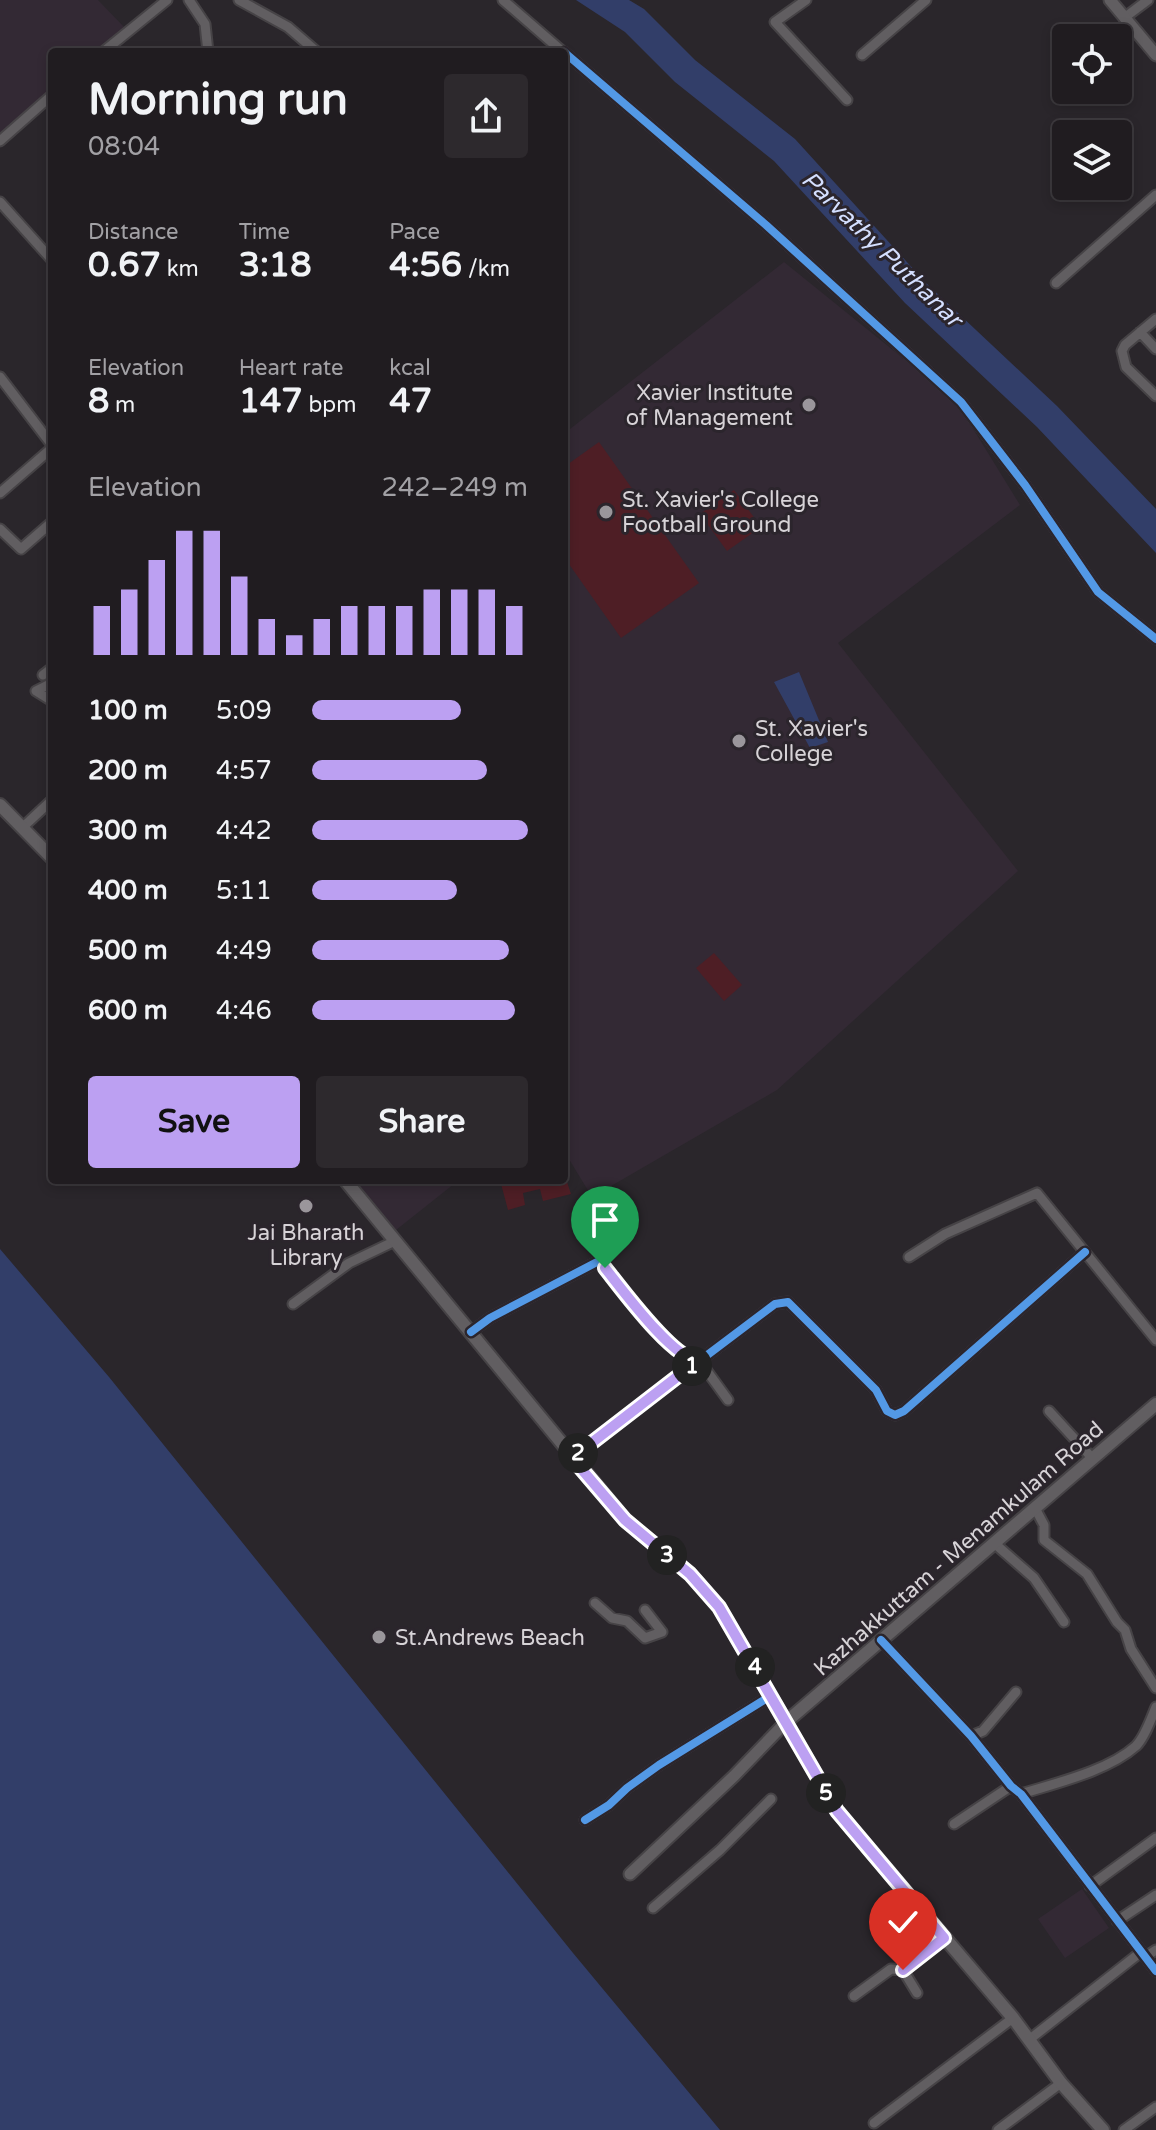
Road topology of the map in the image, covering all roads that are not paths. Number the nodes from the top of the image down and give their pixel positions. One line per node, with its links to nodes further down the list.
1 (167, 0): 10 (street)
2 (189, 0): 11 (street)
3 (239, 0): 12 (street)
4 (503, 0): 13 (street)
5 (806, 0): 18 (street)
6 (926, 0): 15 (street)
7 (1110, 0): 9 (street)
8 (1148, 0): 9 (street)
9 (1124, 18): 16 (street)
10 (108, 48)
11 (208, 48)
12 (312, 48)
13 (559, 48)
14 (568, 55): 34 (street)
15 (862, 55)
16 (1156, 55)
17 (48, 99): 19 (street)
18 (847, 100)
19 (0, 141)
20 (1156, 195): 23 (street)
21 (0, 202): 22 (street)
22 (48, 256)
23 (1056, 283)
24 (1156, 319): 25 (street)
25 (1140, 332): 26 (street); 28 (street)
26 (1156, 349)
27 (0, 377): 29 (street)
28 (1156, 396)
29 (48, 441)
30 (48, 450): 31 (street)
31 (0, 493)
32 (48, 525): 33 (street)
33 (0, 529)
34 (1156, 639)
35 (48, 671): 36 (street)
36 (43, 675)
37 (48, 685): 38 (street)
38 (48, 698)
39 (48, 804): 41 (street)
40 (0, 805): 41 (main road)
41 (23, 827): 42 (main road)
42 (48, 854)
43 (348, 1184): 44 (main road)
44 (395, 1241): 47 (street); 48 (main road)
45 (1085, 1252): 46 (street); 49 (street); 50 (street)
46 (909, 1257)
47 (293, 1304)
48 (471, 1332): 50 (street); 54 (main road)
49 (1156, 1340)
50 (699, 1360): 51 (street); 54 (street)
51 (728, 1400)
52 (1156, 1404): 55 (main road, Kazhakkuttam - Menamkulam Road)
53 (1049, 1411): 55 (street)
54 (572, 1458): 64 (main road)
55 (1093, 1459): 56 (main road, Kazhakkuttam - Menamkulam Road)
56 (1035, 1508): 57 (main road, Kazhakkuttam - Menamkulam Road); 62 (street)
57 (994, 1543): 60 (street); 61 (main road, Kazhakkuttam - Menamkulam Road)
58 (595, 1603): 59 (street)
59 (645, 1610)
60 (1064, 1622)
61 (881, 1640): 66 (main road, Kazhakkuttam - Menamkulam Road); 67 (street)
62 (1156, 1688)
63 (1016, 1692): 67 (street)
64 (772, 1695): 66 (main road); 71 (street)
65 (1156, 1707): 69 (street)
66 (786, 1722): 74 (street); 79 (main road)
67 (971, 1736): 68 (street)
68 (1011, 1786): 69 (street); 72 (street)
69 (1021, 1794): 75 (street)
70 (771, 1799): 77 (street)
71 (585, 1820)
72 (954, 1824)
73 (1156, 1838): 75 (street)
74 (630, 1874)
75 (1090, 1886): 78 (street)
76 (1156, 1895): 78 (street)
77 (653, 1908)
78 (1117, 1921): 81 (street)
79 (944, 1938): 82 (street); 86 (main road)
80 (1156, 1950): 81 (street)
81 (1143, 1954): 83 (street); 87 (street)
82 (903, 1970): 84 (street); 85 (street)
83 (1156, 1971)
84 (917, 1993)
85 (854, 1996)
86 (1013, 2018): 87 (main road); 90 (street)
87 (1030, 2039): 88 (main road)
88 (1061, 2083): 91 (street); 92 (main road)
89 (1156, 2107): 93 (street)
90 (874, 2123)
91 (998, 2130)
92 (1103, 2130)
93 (1124, 2130)

